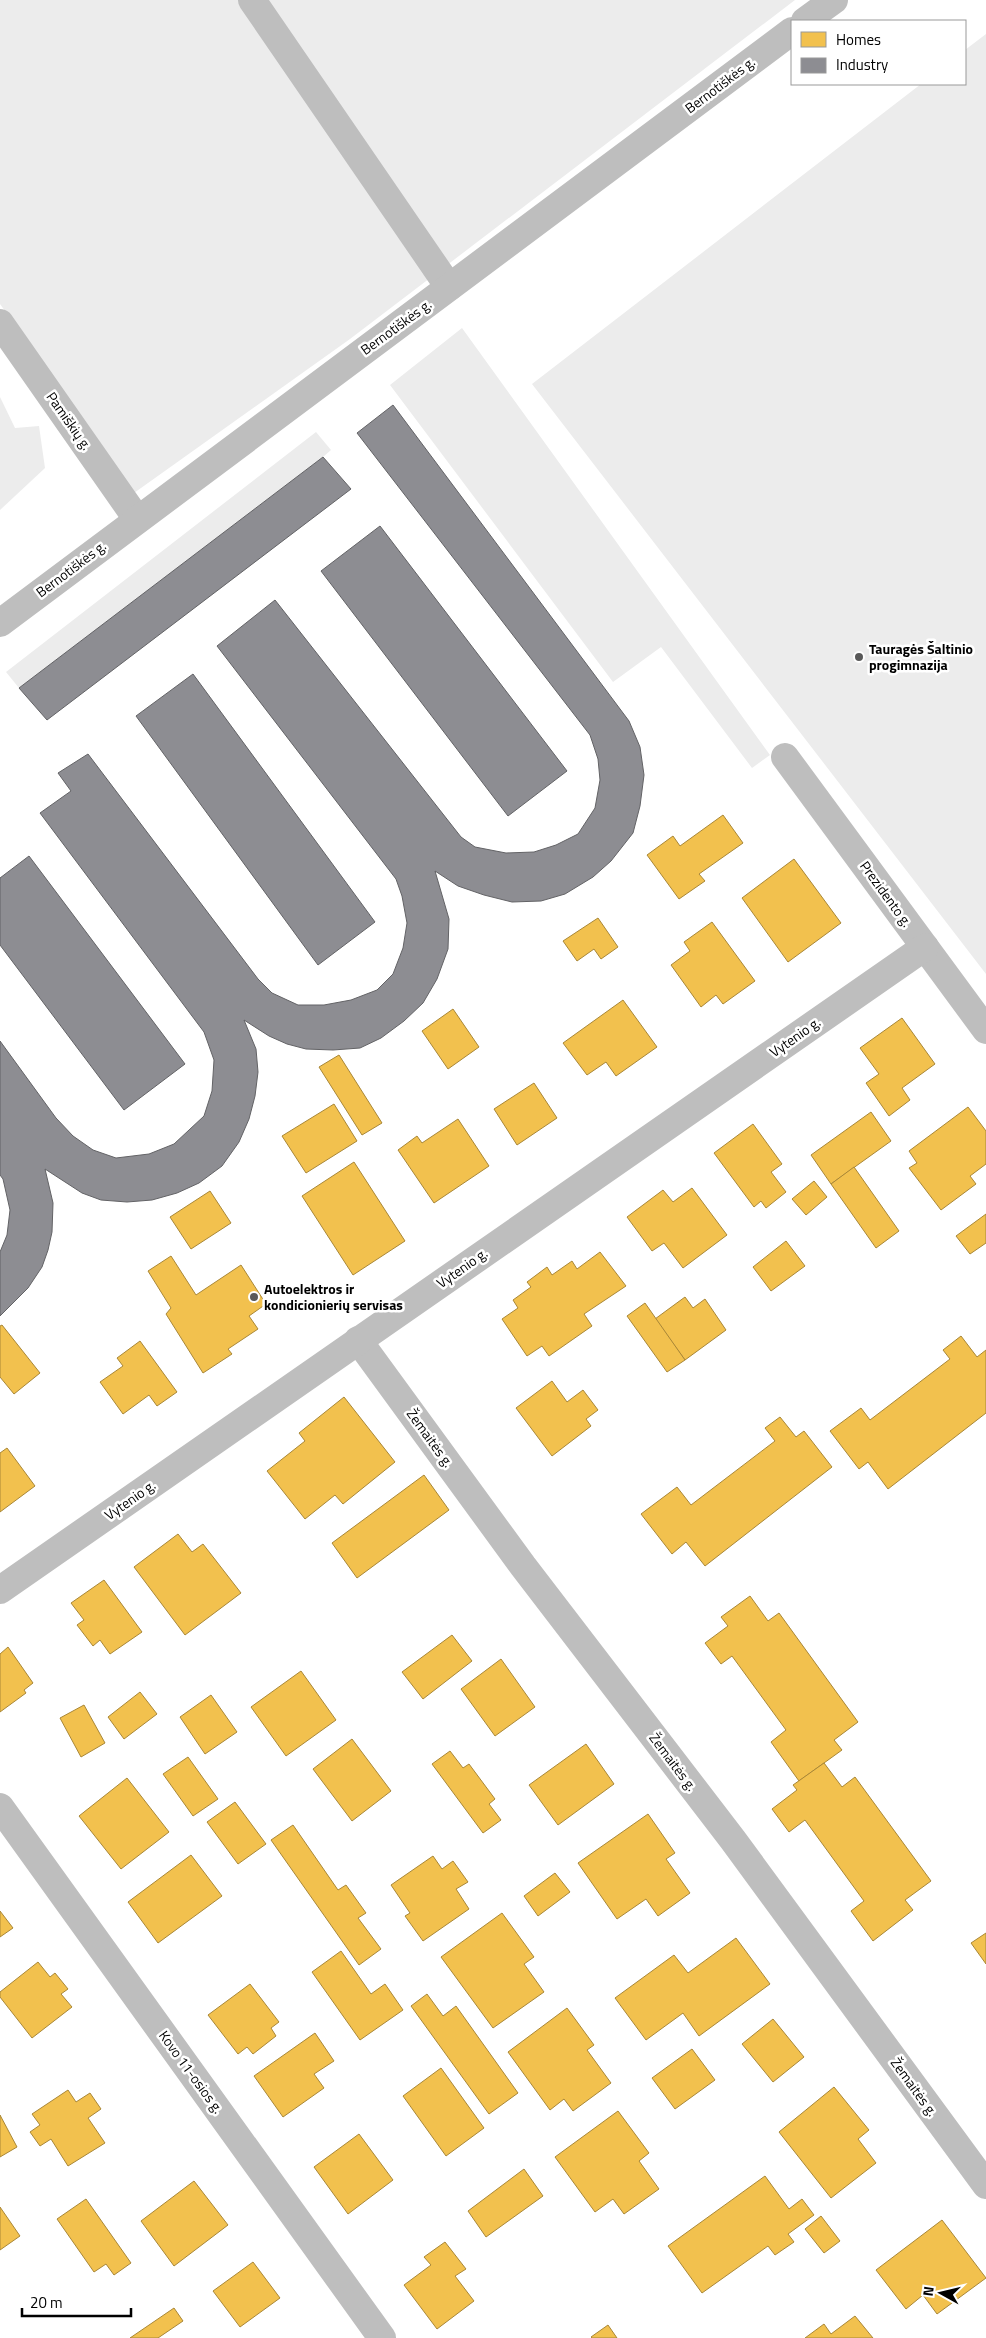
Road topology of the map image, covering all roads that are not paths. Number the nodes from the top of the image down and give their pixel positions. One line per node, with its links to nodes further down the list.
1 (252, 0): 5 (street)
2 (834, 0): 3 (street)
3 (806, 20)
4 (791, 32): 5 (street, Bernotiškės g.)
5 (449, 287): 7 (street, Bernotiškės g.)
6 (0, 323): 7 (street, Pamiškių g.)
7 (137, 519): 8 (street, Bernotiškės g.)
8 (0, 623)
9 (785, 757): 10 (street, Prezidento g.)
10 (925, 947): 11 (street, Prezidento g.); 12 (street, Vytenio g.)
11 (986, 1030)
12 (358, 1340): 13 (street, Vytenio g.); 15 (street, Žemaitės g.)
13 (0, 1590)
14 (0, 1806): 16 (street, Kovo 11-osios g.)
15 (986, 2185)
16 (382, 2338)

